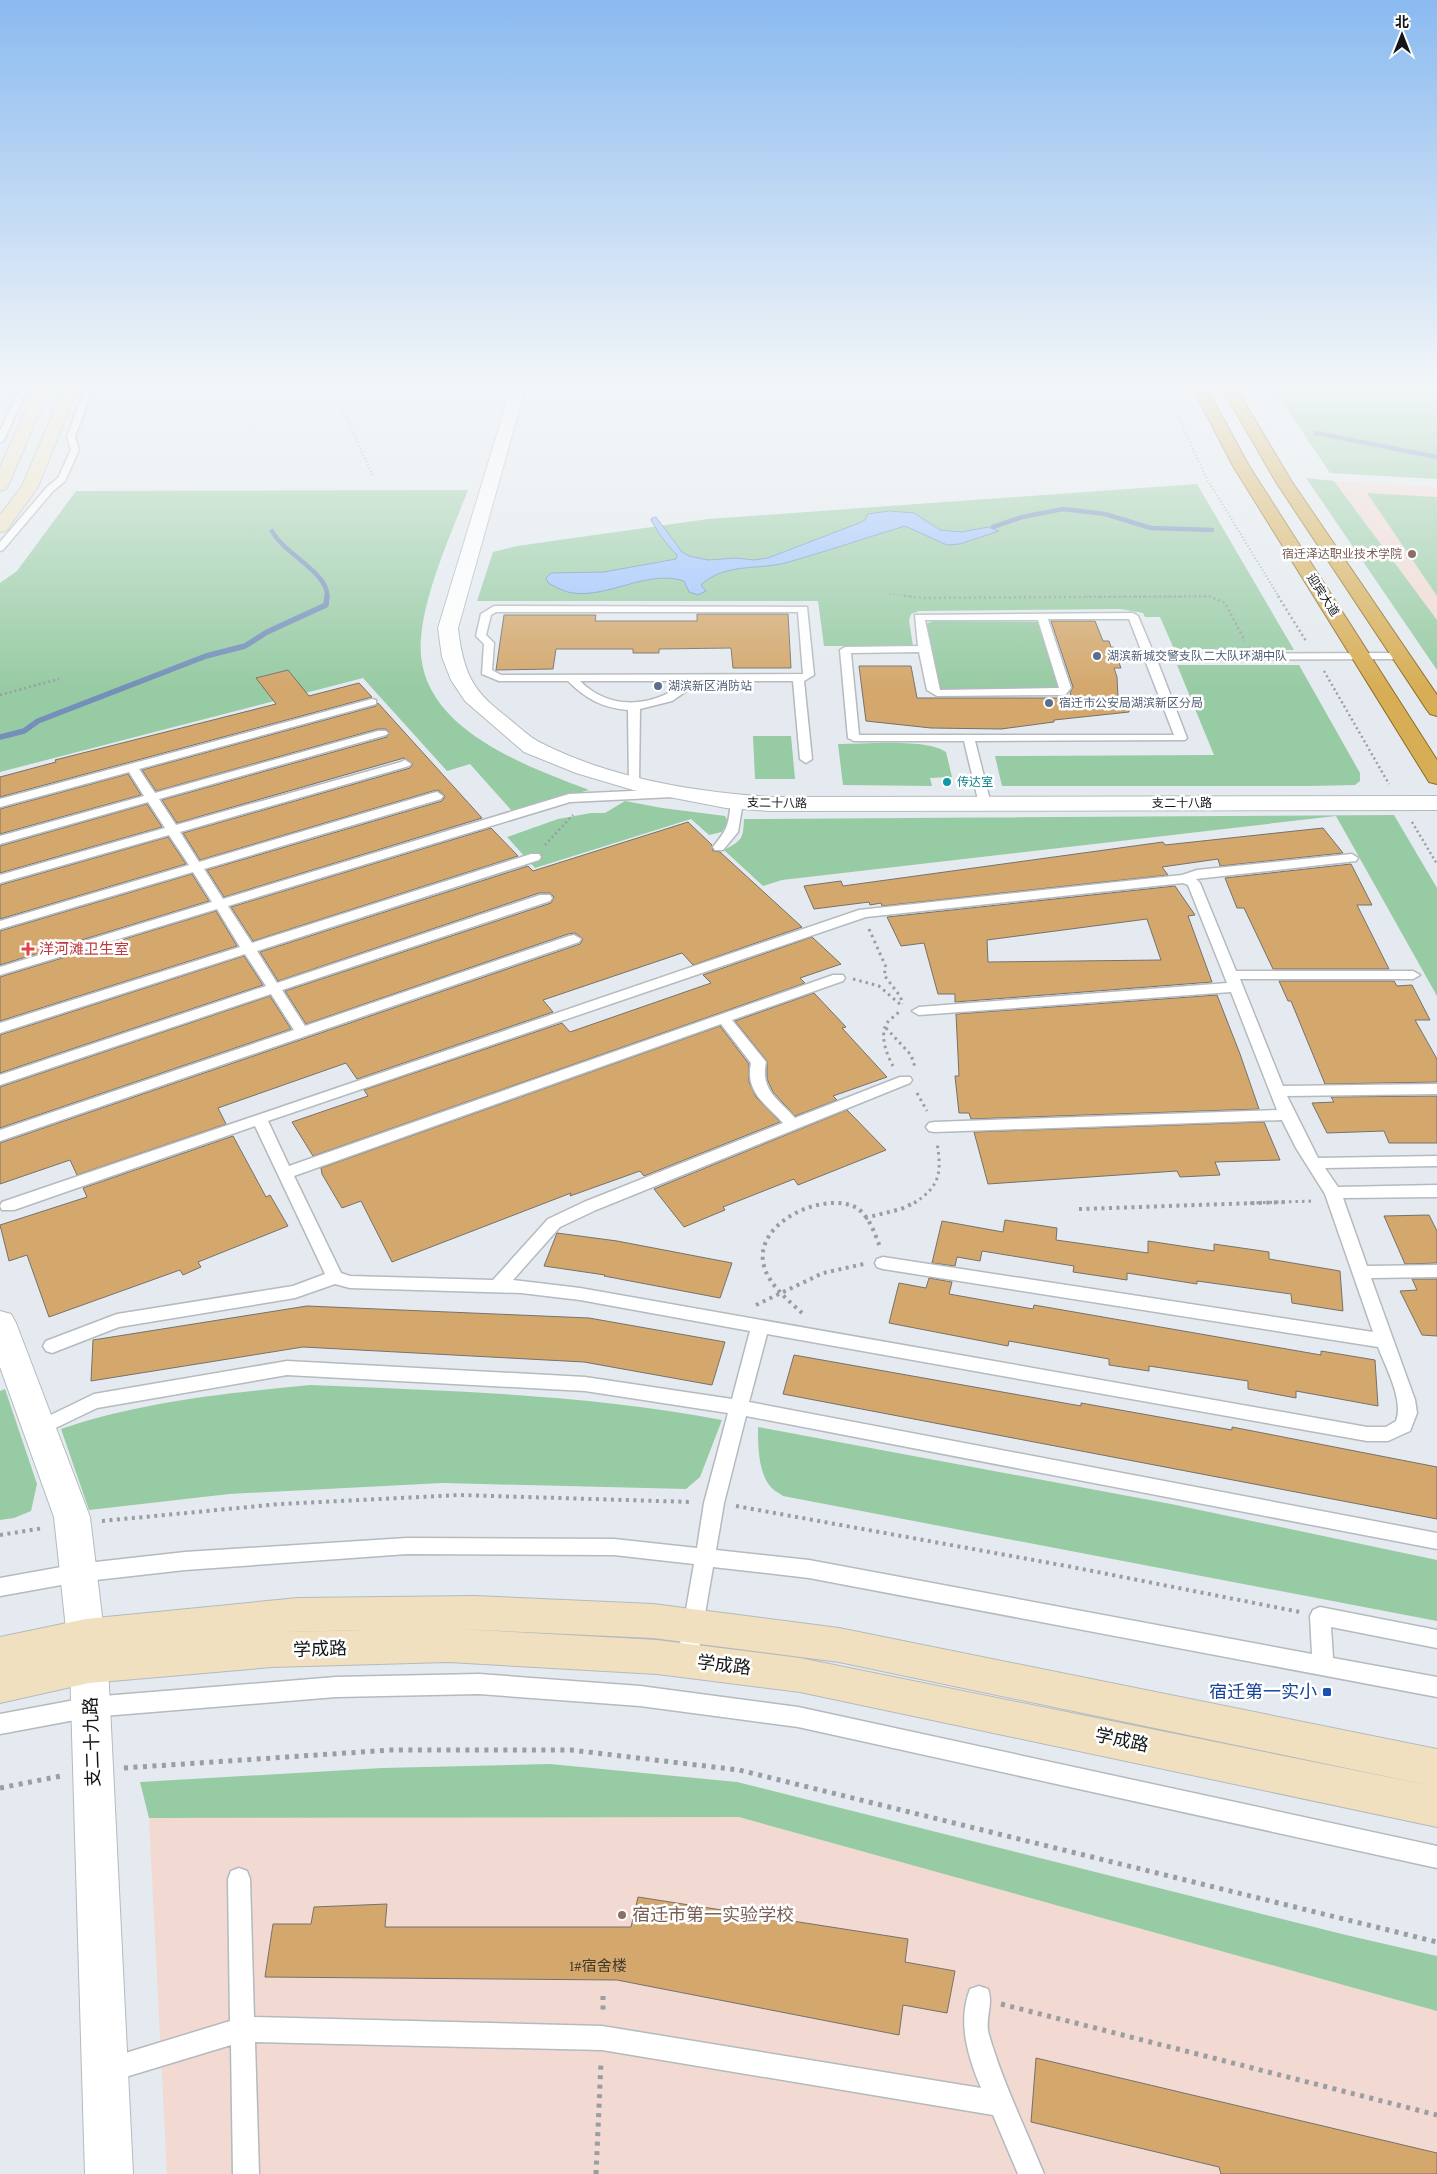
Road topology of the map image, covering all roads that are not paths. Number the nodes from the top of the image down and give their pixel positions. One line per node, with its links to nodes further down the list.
1 (30, 486): 6 (main road)
2 (53, 486): 7 (lane)
3 (489, 486): 25 (street, 支二十八路)
4 (1254, 486): 10 (highway, 迎宾大道)
5 (1287, 486): 11 (highway)
6 (0, 527)
7 (0, 548)
8 (1042, 617): 9 (lane); 9 (lane); 12 (lane)
9 (924, 649): 20 (lane)
10 (1363, 656): 11 (lane); 12 (lane); 24 (highway, 迎宾大道)
11 (1402, 656): 18 (highway)
12 (1150, 657): 20 (lane)
13 (571, 678): 14 (lane); 15 (lane); 17 (lane)
14 (698, 678): 15 (lane); 17 (lane)
15 (798, 678): 21 (lane)
16 (372, 702): 23 (lane)
17 (634, 708): 25 (lane)
18 (1437, 710)
19 (382, 734): 28 (lane)
20 (969, 739): 32 (lane)
21 (806, 759)
22 (404, 764): 33 (lane)
23 (132, 767): 28 (lane); 30 (lane)
24 (1437, 777)
25 (633, 783): 26 (street, 支二十八路)
26 (678, 793): 29 (street, 支二十八路); 42 (lane)
27 (437, 796): 38 (lane)
28 (151, 798): 33 (lane); 34 (lane)
29 (737, 802): 32 (street, 支二十八路); 35 (lane)
30 (0, 803)
31 (1437, 803): 32 (street, 支二十八路)
32 (985, 804)
33 (172, 830): 38 (lane); 39 (lane)
34 (0, 840)
35 (719, 847)
36 (534, 857): 45 (lane)
37 (1352, 858): 40 (lane)
38 (196, 867): 42 (lane); 43 (lane)
39 (0, 879)
40 (1184, 879): 49 (lane); 60 (lane)
41 (545, 898): 50 (lane)
42 (219, 904): 45 (lane); 46 (lane)
43 (0, 925)
44 (574, 939): 54 (lane)
45 (248, 949): 50 (lane); 53 (lane)
46 (0, 971)
47 (1413, 975): 49 (lane)
48 (838, 978): 52 (lane)
49 (1233, 981): 51 (lane); 58 (lane)
50 (274, 989): 54 (lane); 56 (lane)
51 (919, 1011)
52 (723, 1018): 61 (lane); 66 (lane)
53 (0, 1028)
54 (302, 1032): 63 (lane)
55 (909, 1078): 61 (lane)
56 (0, 1080)
57 (1437, 1089): 58 (lane)
58 (1277, 1091): 59 (lane)
59 (1287, 1115): 62 (lane); 65 (lane)
60 (259, 1119): 66 (lane); 69 (lane)
61 (793, 1125): 74 (lane)
62 (934, 1127)
63 (0, 1136)
64 (1437, 1161): 65 (lane)
65 (1314, 1163): 68 (lane)
66 (285, 1173): 73 (lane)
67 (1437, 1191): 68 (lane)
68 (1335, 1196): 72 (lane)
69 (8, 1206)
70 (883, 1262): 77 (lane)
71 (1437, 1271): 72 (lane)
72 (1361, 1272): 77 (lane)
73 (335, 1277): 74 (lane); 78 (lane)
74 (498, 1286): 76 (lane)
75 (0, 1323): 80 (street, 支二十九路)
76 (760, 1326): 77 (lane); 79 (lane)
77 (1385, 1341)
78 (52, 1346)
79 (739, 1407): 80 (lane); 81 (lane); 82 (lane)
80 (39, 1430): 83 (street, 支二十九路)
81 (1437, 1540)
82 (705, 1556): 83 (lane); 86 (lane); 89 (lane)
83 (78, 1573): 84 (lane); 87 (street, 支二十九路)
84 (0, 1587)
85 (1437, 1639): 89 (lane)
86 (690, 1644): 87 (main road, 学成路); 94 (main road, 学成路); 95 (main road, 学成路)
87 (88, 1651): 88 (main road, 学成路); 90 (main road, 学成路); 92 (street, 支二十九路)
88 (0, 1654)
89 (1323, 1666): 91 (lane)
90 (0, 1685)
91 (1437, 1687)
92 (91, 1708): 93 (lane); 96 (lane); 100 (street, 支二十九路)
93 (0, 1724)
94 (1437, 1768)
95 (1437, 1807)
96 (1437, 1857)
97 (239, 1879): 99 (lane)
98 (979, 1998): 101 (lane)
99 (243, 2029): 100 (lane); 101 (lane); 103 (lane)
100 (105, 2071): 102 (street, 支二十九路)
101 (1001, 2104): 104 (lane)
102 (109, 2174)
103 (246, 2174)
104 (1031, 2174)

